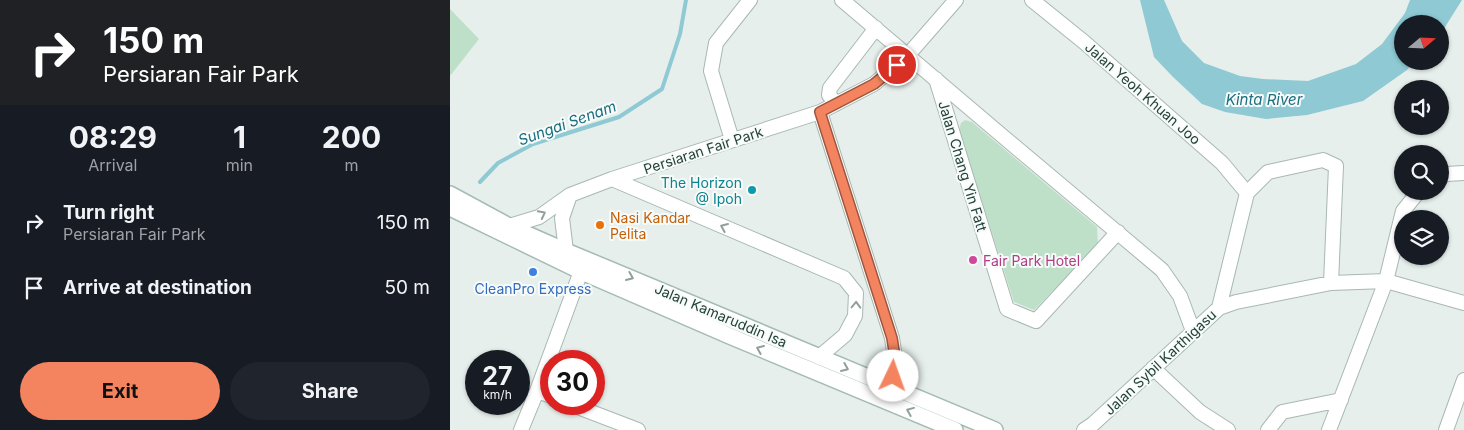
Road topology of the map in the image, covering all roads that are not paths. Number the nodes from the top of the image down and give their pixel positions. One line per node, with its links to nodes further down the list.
1 (750, 0): 10 (street)
2 (842, 0): 5 (street, Jalan Chang Yin Fatt)
3 (956, 0): 6 (street, Persiaran Fair Park)
4 (1032, 0): 14 (street, Jalan Yeoh Khuan Joo)
5 (876, 28): 6 (street, Jalan Chang Yin Fatt); 8 (street)
6 (908, 55): 7 (street, Jalan Chang Yin Fatt); 8 (street, Persiaran Fair Park)
7 (936, 79): 19 (street, Jalan Chang Yin Fatt); 19 (street, Jalan Chang Yin Fatt)
8 (836, 104): 9 (street, Persiaran Fair Park)
9 (820, 112): 10 (street, Persiaran Fair Park); 30 (street)
10 (732, 140): 13 (street, Persiaran Fair Park)
11 (1464, 173): 12 (street)
12 (1449, 174)
13 (612, 179): 15 (street, Persiaran Fair Park); 27 (street, one-way to 13)
14 (1247, 193): 23 (street); 25 (street)
15 (570, 195): 18 (street, Persiaran Fair Park, one-way to 15); 20 (street)
16 (451, 198): 18 (main road, Jalan Kamaruddin Isa); 21 (main road, Jalan Kamaruddin Isa)
17 (1412, 200): 22 (street)
18 (509, 226): 20 (main road, Jalan Kamaruddin Isa)
19 (1118, 232): 26 (street, Jalan Chang Yin Fatt)
20 (566, 251): 21 (main road, Jalan Kamaruddin Isa)
21 (584, 265): 27 (main road, Jalan Kamaruddin Isa, one-way to 27); 31 (street); 39 (main road, Jalan Kamaruddin Isa, one-way to 21)
22 (1386, 281): 23 (street, Jalan Sybil Karthigasu); 24 (street, Jalan Sybil Karthigasu); 33 (street)
23 (1331, 283): 25 (street, Jalan Sybil Karthigasu)
24 (1464, 303)
25 (1219, 308): 26 (street, Jalan Sybil Karthigasu)
26 (1193, 331): 28 (street, Jalan Sybil Karthigasu)
27 (819, 357): 30 (main road, Jalan Kamaruddin Isa, one-way to 30)
28 (1153, 368): 36 (street, Jalan Sybil Karthigasu); 40 (street)
29 (1464, 380): 43 (street)
30 (890, 387): 35 (main road, Jalan Kamaruddin Isa)
31 (537, 391): 32 (street); 37 (street)
32 (540, 392)
33 (1340, 400): 41 (street); 42 (street)
34 (599, 415): 38 (street)
35 (988, 428)
36 (1089, 428)
37 (521, 430)
38 (638, 430)
39 (955, 430)
40 (1228, 430)
41 (1268, 430)
42 (1329, 430)
43 (1446, 430)

